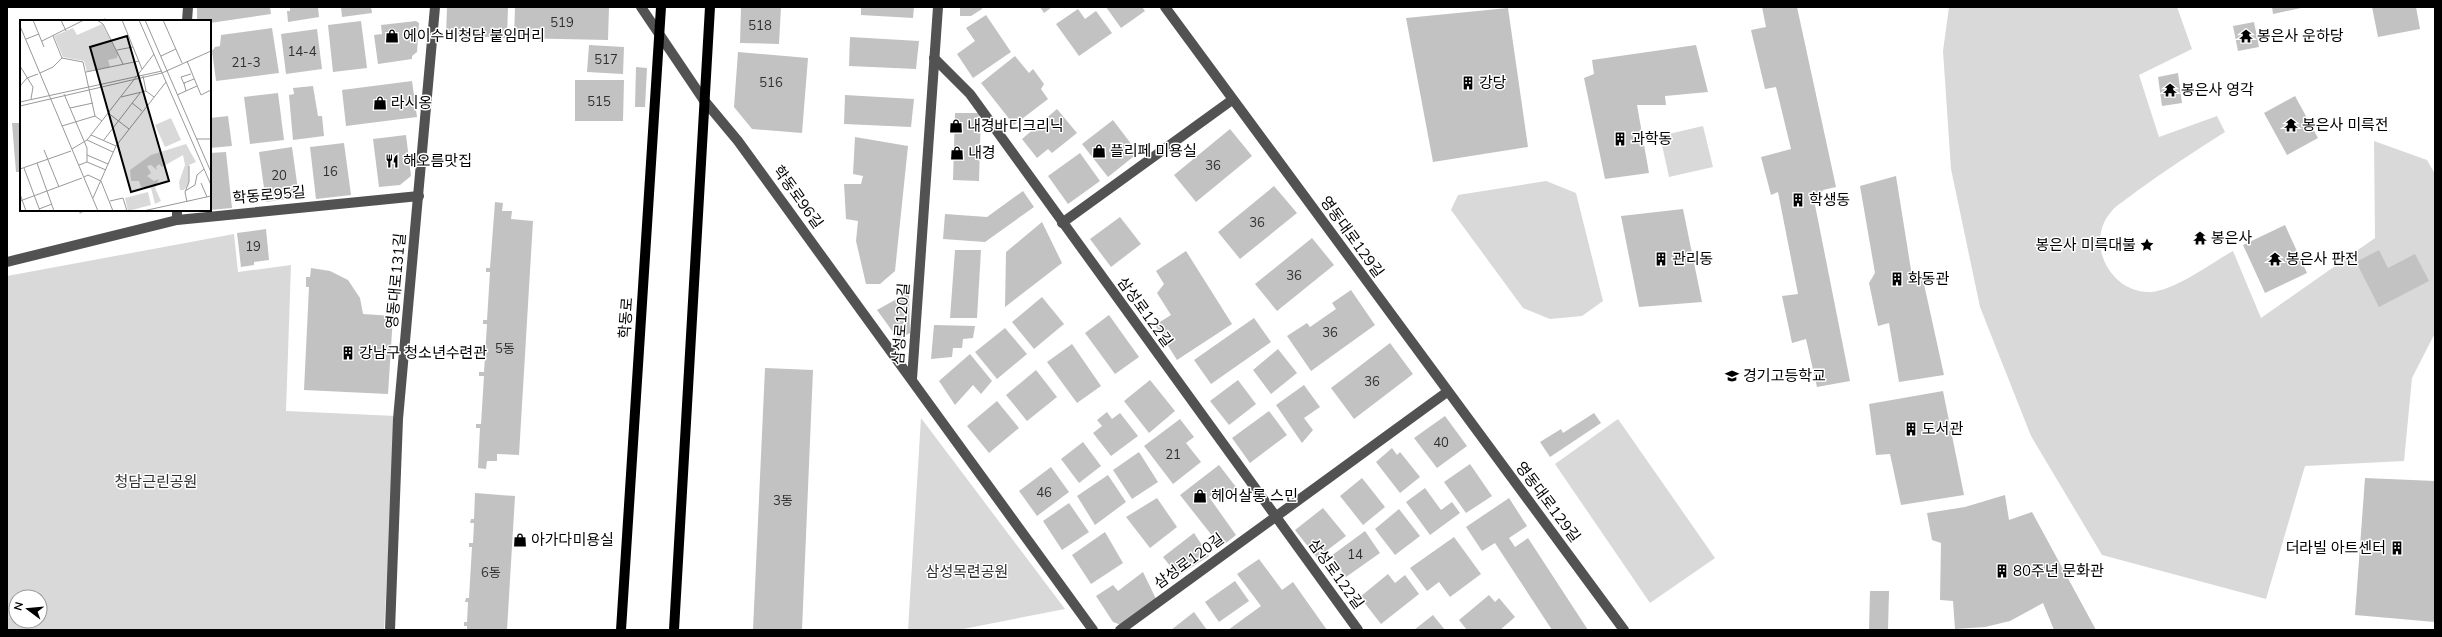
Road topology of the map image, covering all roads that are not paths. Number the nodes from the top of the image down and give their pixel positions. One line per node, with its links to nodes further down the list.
1 (188, 7): 8 (street)
2 (435, 7): 13 (street, 영동대로131길)
3 (641, 7): 9 (street, 학동로96길)
4 (661, 7): 9 (main road, 학동로)
5 (710, 7): 11 (main road)
6 (938, 7): 10 (street)
7 (1165, 7): 12 (street, 영동대로129길)
8 (187, 20)
9 (659, 33): 11 (street, 학동로96길); 21 (main road, 학동로)
10 (934, 58): 15 (street, 삼성로122길); 17 (street, 삼성로120길)
11 (703, 99): 17 (street, 학동로96길); 22 (main road)
12 (1232, 100): 15 (street); 18 (street, 영동대로129길)
13 (419, 196): 14 (street, 학동로95길); 20 (street, 영동대로131길)
14 (177, 215): 16 (street, 학동로95길)
15 (1062, 223): 19 (street, 삼성로122길)
16 (7, 262)
17 (912, 379): 23 (street, 삼성로120길)
18 (1447, 392): 19 (street); 26 (street, 영동대로129길)
19 (1276, 516): 24 (street, 삼성로120길); 25 (street, 삼성로122길)
20 (390, 630)
21 (621, 630)
22 (674, 630)
23 (1093, 630)
24 (1120, 630)
25 (1358, 630)
26 (1624, 630)

